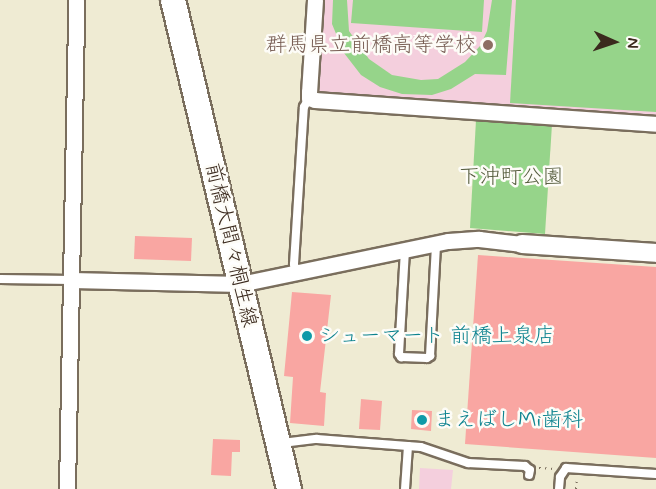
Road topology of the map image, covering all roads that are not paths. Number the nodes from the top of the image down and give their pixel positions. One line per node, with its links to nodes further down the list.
1 (76, 0): 12 (street)
2 (173, 0): 13 (main road, 前橋大間々桐生線)
3 (315, 0): 4 (street)
4 (309, 98): 5 (street); 10 (lane)
5 (656, 124)
6 (436, 244): 7 (street); 8 (street); 8 (lane)
7 (522, 244): 9 (street)
8 (405, 250): 10 (street)
9 (656, 253)
10 (296, 273): 13 (street)
11 (0, 279): 12 (lane)
12 (72, 280): 13 (street); 18 (street)
13 (240, 284): 14 (main road, 前橋大間々桐生線)
14 (277, 444): 15 (lane); 19 (main road, 前橋大間々桐生線)
15 (408, 446): 16 (lane); 20 (lane)
16 (529, 471)
17 (656, 474): 21 (lane)
18 (67, 489)
19 (289, 489)
20 (405, 489)
21 (559, 489)

